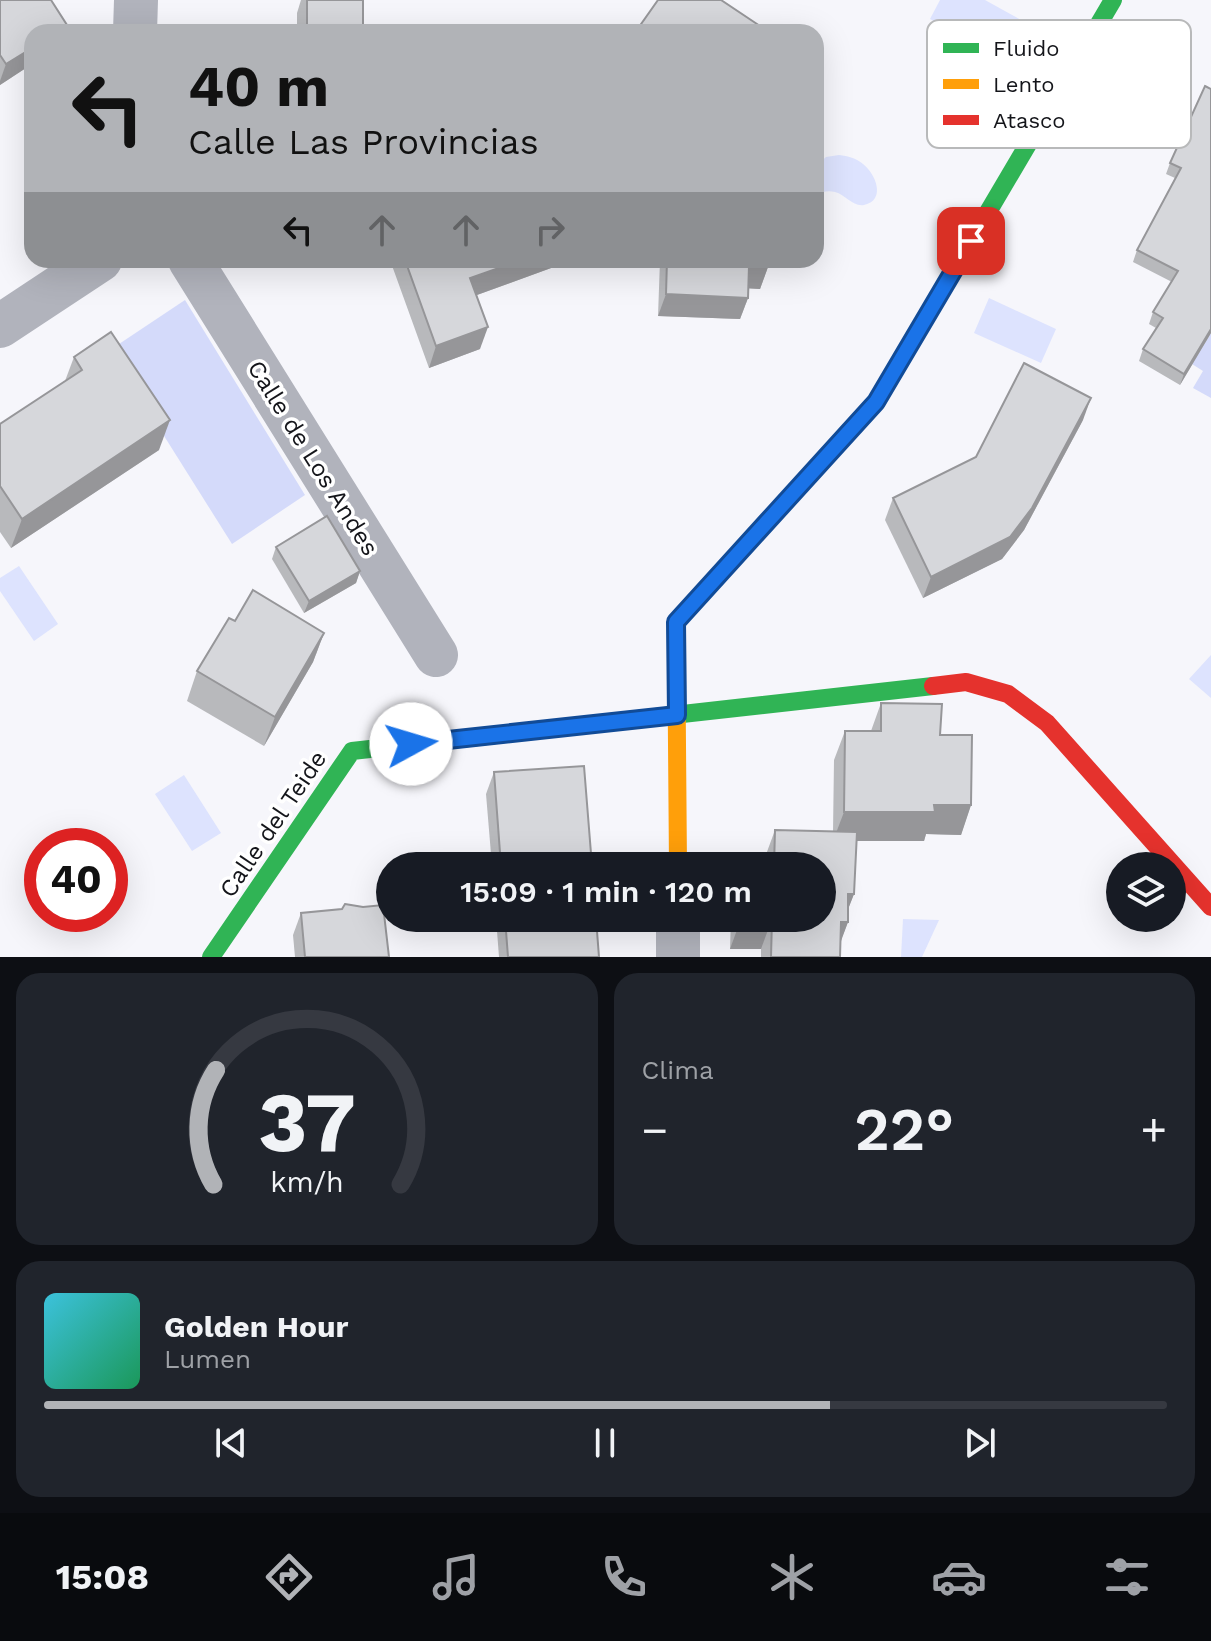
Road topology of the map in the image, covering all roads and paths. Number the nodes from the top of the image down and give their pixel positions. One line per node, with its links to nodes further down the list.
1 (136, 0): 4 (street)
2 (1113, 0): 3 (street)
3 (1101, 20)
4 (135, 24)
5 (1026, 148): 10 (street)
6 (88, 268): 8 (street)
7 (195, 268): 9 (street, Calle de Los Andes)
8 (0, 326)
9 (436, 655)
10 (677, 715): 11 (street); 12 (street, Calle del Teide); 14 (street, Calle del Teide)
11 (678, 852)
12 (1211, 907)
13 (678, 932): 15 (street)
14 (211, 957)
15 (678, 957)

